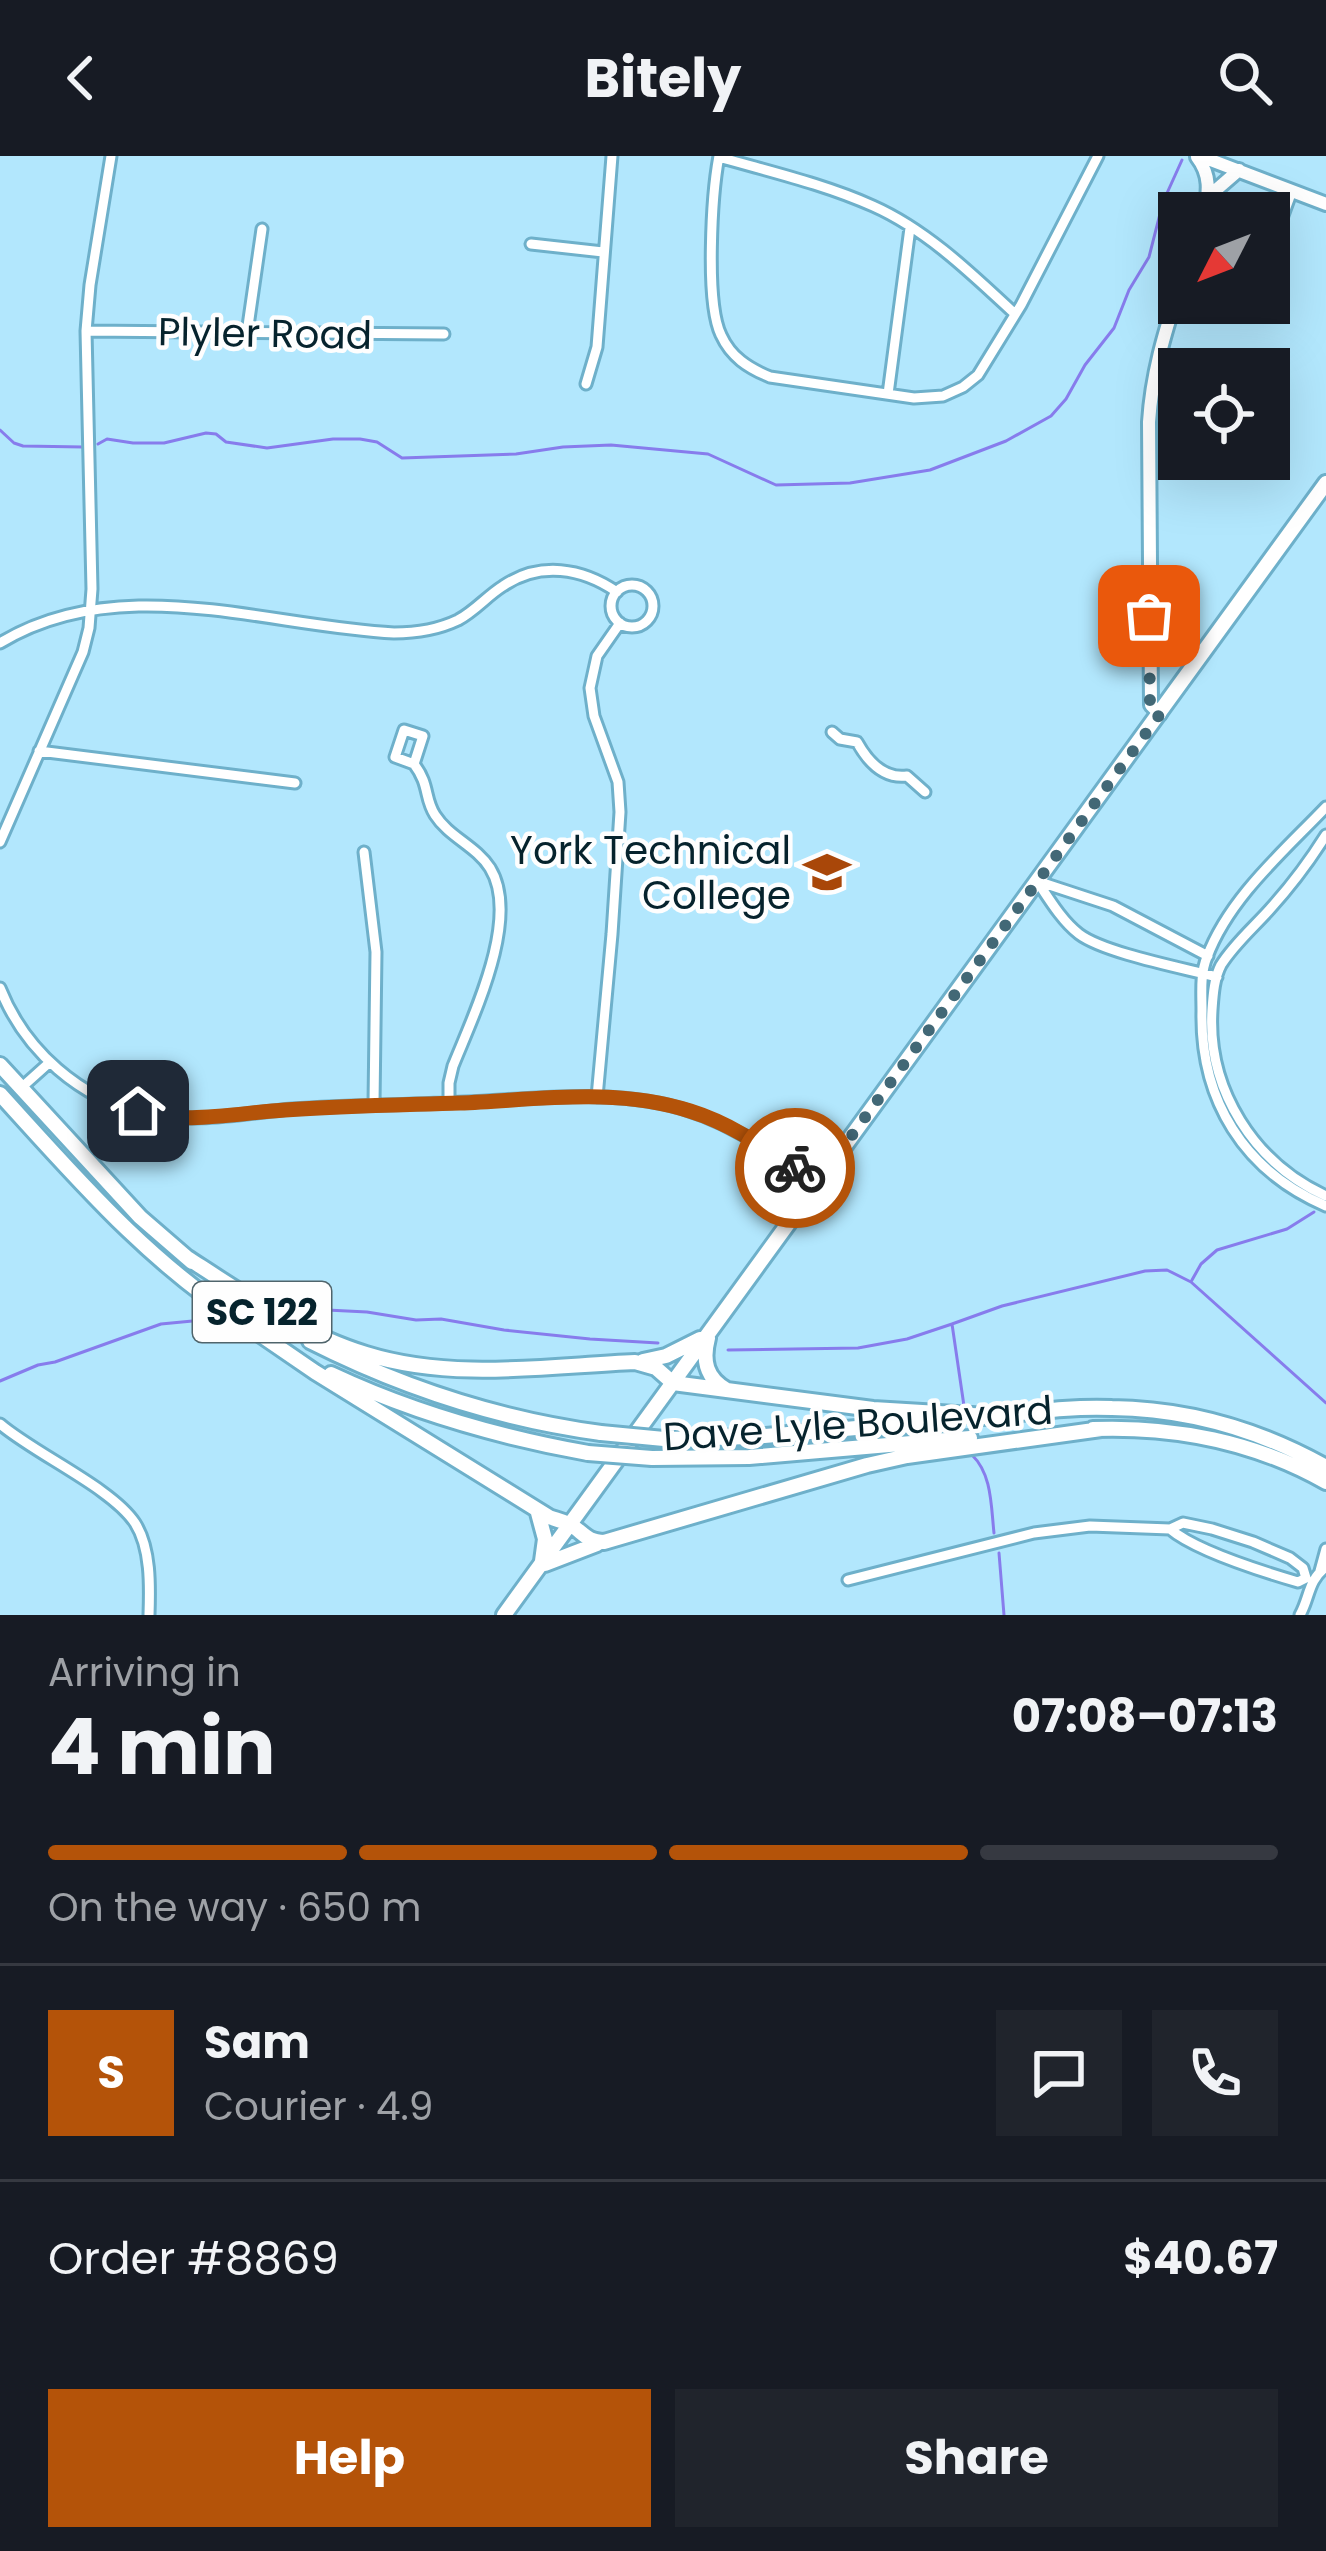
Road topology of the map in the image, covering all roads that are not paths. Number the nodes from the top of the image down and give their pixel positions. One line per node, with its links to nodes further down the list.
1 (111, 156): 18 (street)
2 (612, 156): 15 (street)
3 (1098, 156): 16 (street)
4 (1198, 156): 6 (street); 8 (street)
5 (719, 157): 12 (street); 22 (street)
6 (1241, 167): 7 (street); 9 (street)
7 (1292, 191): 10 (street); 11 (street)
8 (1208, 192)
9 (1214, 192)
10 (1290, 197)
11 (1326, 204)
12 (910, 228): 16 (street); 22 (street)
13 (262, 229): 19 (street)
14 (531, 244): 15 (street)
15 (603, 252): 21 (street)
16 (1015, 314): 22 (street)
17 (1167, 324): 28 (street)
18 (86, 331): 19 (street, Plyler Road); 25 (street)
19 (247, 333): 20 (street, Plyler Road)
20 (444, 334)
21 (586, 384)
22 (888, 394)
23 (1326, 484): 29 (main road)
24 (616, 592): 25 (street); 26 (street); 26 (street)
25 (91, 608): 27 (street); 32 (street)
26 (620, 623): 49 (street)
27 (0, 643)
28 (1150, 681): 29 (street); 30 (street)
29 (1176, 691): 30 (main road)
30 (1160, 714): 41 (main road)
31 (832, 732): 35 (street)
32 (39, 751): 34 (street); 37 (street)
33 (414, 764): 52 (street)
34 (296, 783)
35 (925, 792)
36 (1326, 807): 42 (street)
37 (3, 822): 39 (street)
38 (1326, 835): 43 (street)
39 (0, 842)
40 (364, 852): 51 (street)
41 (1037, 881): 42 (street); 44 (street); 53 (main road)
42 (1207, 955): 43 (street); 44 (street)
43 (1218, 972): 44 (street); 54 (street)
44 (1202, 973): 55 (street)
45 (0, 988): 46 (street)
46 (50, 1062): 48 (street); 51 (street)
47 (0, 1065): 48 (main road, Dave Lyle Boulevard / SC 122)
48 (21, 1088): 56 (main road, Dave Lyle Boulevard / SC 122)
49 (597, 1097): 52 (street); 53 (street)
50 (2, 1100): 57 (main road, Dave Lyle Boulevard / SC 122)
51 (374, 1103): 52 (street)
52 (449, 1103)
53 (817, 1183): 58 (main road)
54 (1326, 1196)
55 (1326, 1206)
56 (186, 1257): 59 (main road); 62 (main road, Dave Lyle Boulevard / SC 122, bridge)
57 (245, 1324): 64 (main road, Dave Lyle Boulevard / SC 122, bridge); 67 (main road)
58 (709, 1333): 59 (main road); 60 (main road); 61 (main road)
59 (635, 1362): 60 (main road)
60 (674, 1383): 61 (main road); 68 (main road)
61 (735, 1392): 62 (main road)
62 (988, 1416): 65 (main road, Dave Lyle Boulevard / SC 122)
63 (0, 1424): 75 (street)
64 (1101, 1429): 66 (main road, Dave Lyle Boulevard / SC 122); 70 (main road)
65 (1326, 1467)
66 (1326, 1482)
67 (536, 1508): 68 (main road); 72 (main road)
68 (570, 1523): 70 (main road); 72 (main road)
69 (1171, 1529): 73 (street); 73 (street); 74 (street)
70 (604, 1542): 72 (main road)
71 (1326, 1549): 73 (street)
72 (540, 1567): 76 (main road)
73 (1318, 1575): 77 (street)
74 (848, 1580)
75 (149, 1615)
76 (504, 1615)
77 (1300, 1615)

